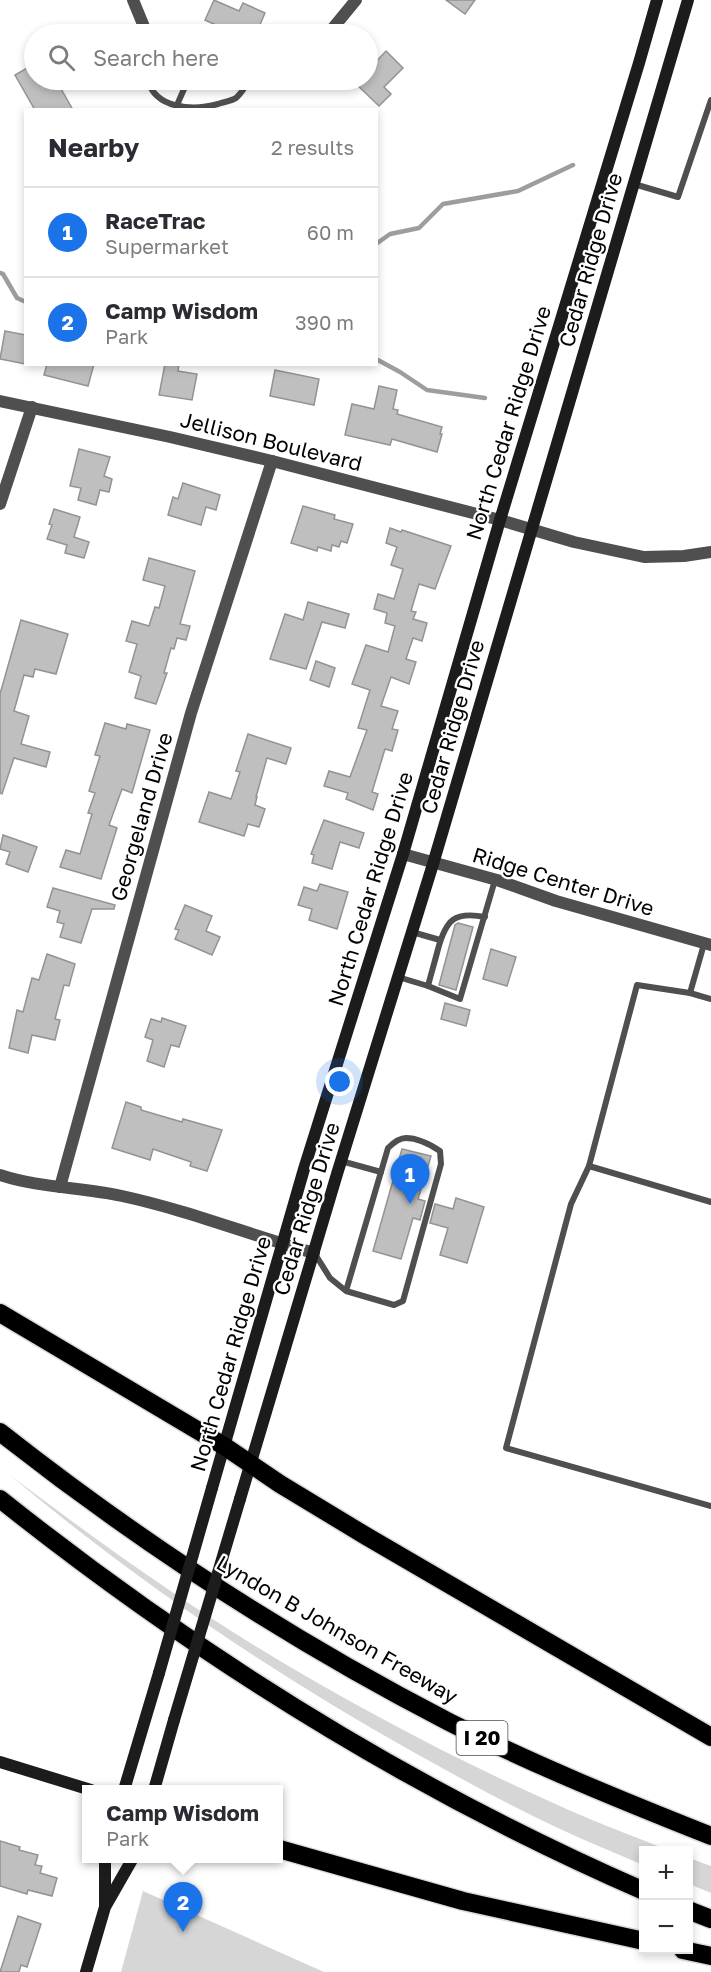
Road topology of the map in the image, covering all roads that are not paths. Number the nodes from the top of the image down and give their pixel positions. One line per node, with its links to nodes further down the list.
1 (132, 0): 5 (street)
2 (356, 0): 6 (street)
3 (657, 0): 19 (main road, North Cedar Ridge Drive)
4 (690, 2): 14 (main road, Cedar Ridge Drive)
5 (141, 24)
6 (336, 24)
7 (151, 90): 11 (lane)
8 (184, 90): 11 (lane)
9 (242, 90): 12 (lane)
10 (711, 100): 14 (lane)
11 (177, 105): 13 (lane)
12 (189, 108)
13 (189, 108)
14 (634, 184): 20 (main road, Cedar Ridge Drive)
15 (0, 401): 16 (street, Jellison Boulevard)
16 (32, 407): 17 (street, Jellison Boulevard); 18 (street)
17 (272, 461): 19 (street, Jellison Boulevard); 37 (street, Georgeland Drive)
18 (0, 504)
19 (500, 520): 20 (street, Jellison Boulevard); 22 (main road, North Cedar Ridge Drive)
20 (531, 530): 21 (street, Jellison Boulevard); 23 (main road, Cedar Ridge Drive)
21 (711, 552)
22 (403, 854): 23 (street, Ridge Center Drive); 39 (main road, North Cedar Ridge Drive)
23 (433, 864): 24 (street, Ridge Center Drive); 26 (main road, Cedar Ridge Drive)
24 (495, 880): 25 (lane); 28 (street, Ridge Center Drive)
25 (485, 917): 27 (lane); 30 (lane)
26 (412, 932): 27 (lane); 29 (main road, Cedar Ridge Drive)
27 (440, 940): 30 (lane)
28 (707, 945): 31 (lane)
29 (398, 977): 30 (lane); 33 (main road, Cedar Ridge Drive)
30 (428, 986)
31 (690, 993): 32 (lane); 34 (lane)
32 (711, 999)
33 (341, 1161): 35 (lane); 40 (main road, Cedar Ridge Drive)
34 (590, 1166): 38 (lane); 47 (lane)
35 (381, 1172): 41 (lane); 41 (lane)
36 (0, 1175): 37 (street)
37 (60, 1187): 39 (street)
38 (711, 1202)
39 (284, 1244): 40 (street); 44 (main road, North Cedar Ridge Drive)
40 (314, 1253): 41 (lane); 45 (main road, Cedar Ridge Drive)
41 (346, 1292)
42 (0, 1313): 44 (highway)
43 (0, 1432): 53 (highway, Lyndon B Johnson Freeway / I 20)
44 (224, 1446): 45 (highway); 50 (main road, North Cedar Ridge Drive, bridge)
45 (250, 1462): 48 (highway); 51 (main road, bridge)
46 (0, 1499): 57 (highway)
47 (711, 1506)
48 (711, 1737)
49 (0, 1762): 52 (main road)
50 (126, 1785)
51 (155, 1785)
52 (82, 1787)
53 (711, 1836)
54 (283, 1851): 61 (highway)
55 (105, 1863): 58 (main road)
56 (130, 1863): 58 (main road)
57 (639, 1889)
58 (105, 1907): 64 (main road)
59 (693, 1912): 60 (highway)
60 (711, 1919)
61 (639, 1940)
62 (693, 1952): 63 (highway)
63 (711, 1956)
64 (86, 1972)

